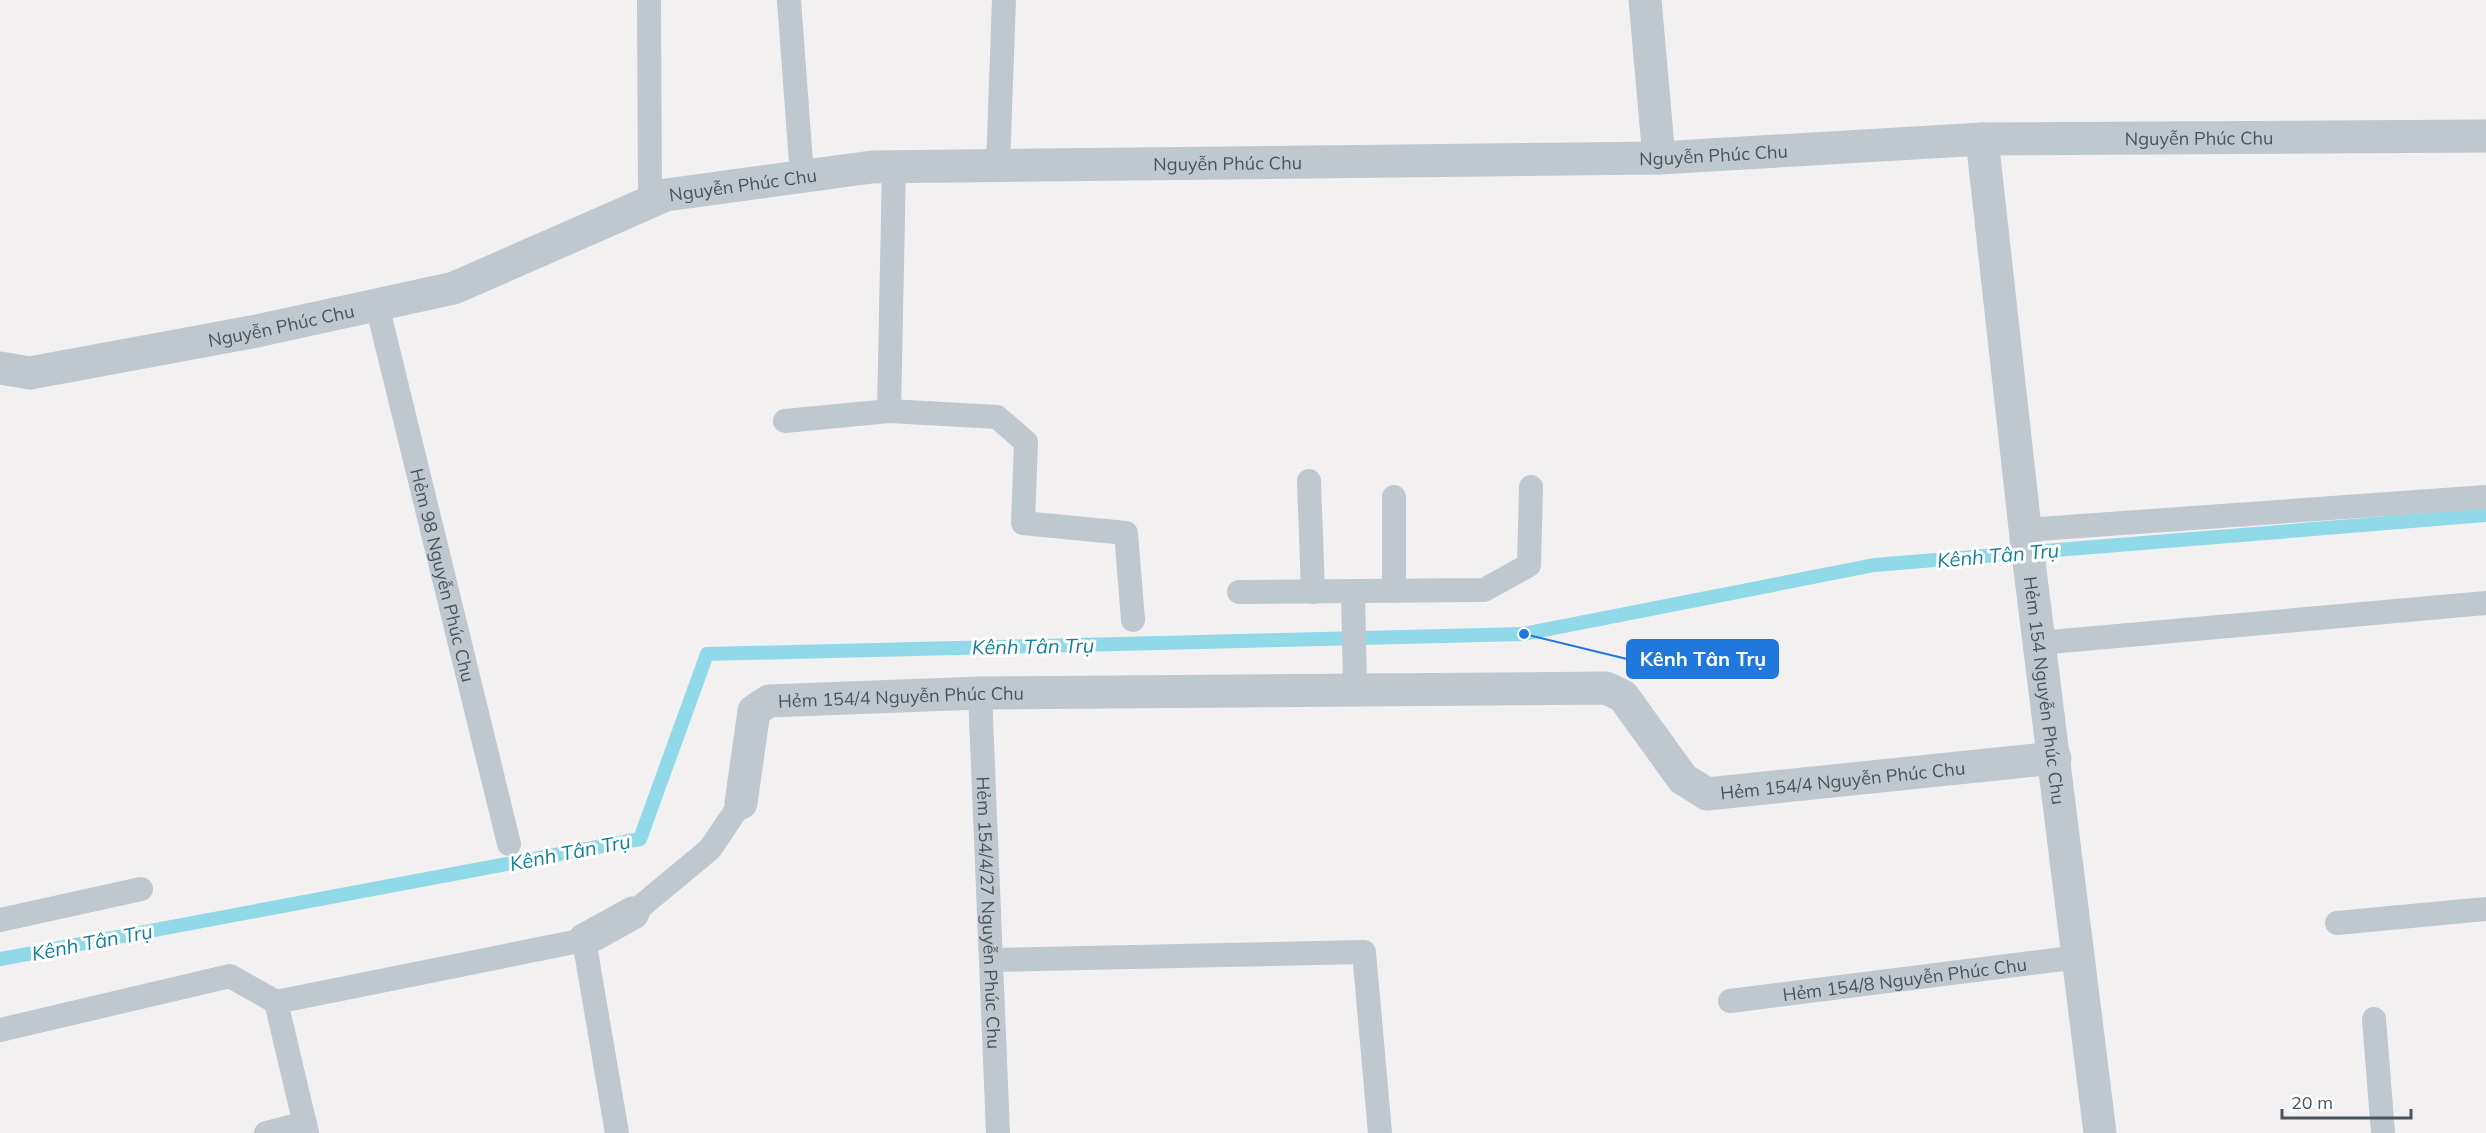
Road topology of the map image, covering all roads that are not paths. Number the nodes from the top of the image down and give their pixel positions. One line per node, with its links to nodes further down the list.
1 (649, 0): 11 (lane)
2 (789, 0): 10 (lane)
3 (1004, 0): 8 (lane)
4 (1645, 0): 7 (street)
5 (2486, 136): 6 (street, Nguyễn Phúc Chu)
6 (1982, 139): 7 (street, Nguyễn Phúc Chu); 20 (street, Hẻm 154 Nguyễn Phúc Chu)
7 (1659, 158): 8 (street, Nguyễn Phúc Chu)
8 (998, 165): 9 (street, Nguyễn Phúc Chu)
9 (894, 167): 10 (street, Nguyễn Phúc Chu); 14 (lane)
10 (802, 176): 11 (street, Nguyễn Phúc Chu)
11 (650, 202): 12 (street, Nguyễn Phúc Chu)
12 (377, 305): 13 (street, Nguyễn Phúc Chu); 32 (lane, Hẻm 98 Nguyễn Phúc Chu)
13 (0, 368)
14 (889, 411): 15 (lane); 26 (lane)
15 (785, 421)
16 (1309, 481): 23 (lane)
17 (1531, 488): 21 (lane)
18 (1394, 497): 21 (lane)
19 (2486, 497): 20 (lane)
20 (2026, 538): 27 (street, Hẻm 154 Nguyễn Phúc Chu)
21 (1394, 591): 24 (lane)
22 (1239, 592): 23 (lane)
23 (1313, 592): 24 (lane)
24 (1354, 599): 28 (lane)
25 (2486, 603): 27 (lane)
26 (1133, 620)
27 (2037, 627): 30 (street, Hẻm 154 Nguyễn Phúc Chu)
28 (1354, 677): 29 (street, Hẻm 154/4 Nguyễn Phúc Chu); 30 (street, Hẻm 154/4 Nguyễn Phúc Chu)
29 (980, 693): 31 (street, Hẻm 154/4 Nguyễn Phúc Chu); 40 (lane, Hẻm 154/4/27 Nguyễn Phúc Chu)
30 (2055, 758): 39 (street, Hẻm 154 Nguyễn Phúc Chu)
31 (741, 803): 35 (lane, Hẻm 154/4 Nguyễn Phúc Chu)
32 (509, 844)
33 (141, 889): 36 (lane)
34 (2486, 909): 37 (lane)
35 (633, 913): 38 (street, Hẻm 154/4 Nguyễn Phúc Chu)
36 (0, 920)
37 (2337, 923)
38 (584, 940): 42 (lane); 47 (lane)
39 (2079, 957): 41 (lane, Hẻm 154/8 Nguyễn Phúc Chu); 50 (street, Hẻm 154 Nguyễn Phúc Chu)
40 (991, 960): 48 (lane, Hẻm 154/4/27 Nguyễn Phúc Chu); 49 (lane)
41 (1730, 1001)
42 (276, 1002): 44 (lane); 45 (lane)
43 (2374, 1019): 51 (lane)
44 (0, 1030)
45 (306, 1128): 46 (lane)
46 (266, 1133)
47 (617, 1133)
48 (998, 1133)
49 (1380, 1133)
50 (2100, 1133)
51 (2383, 1133)

